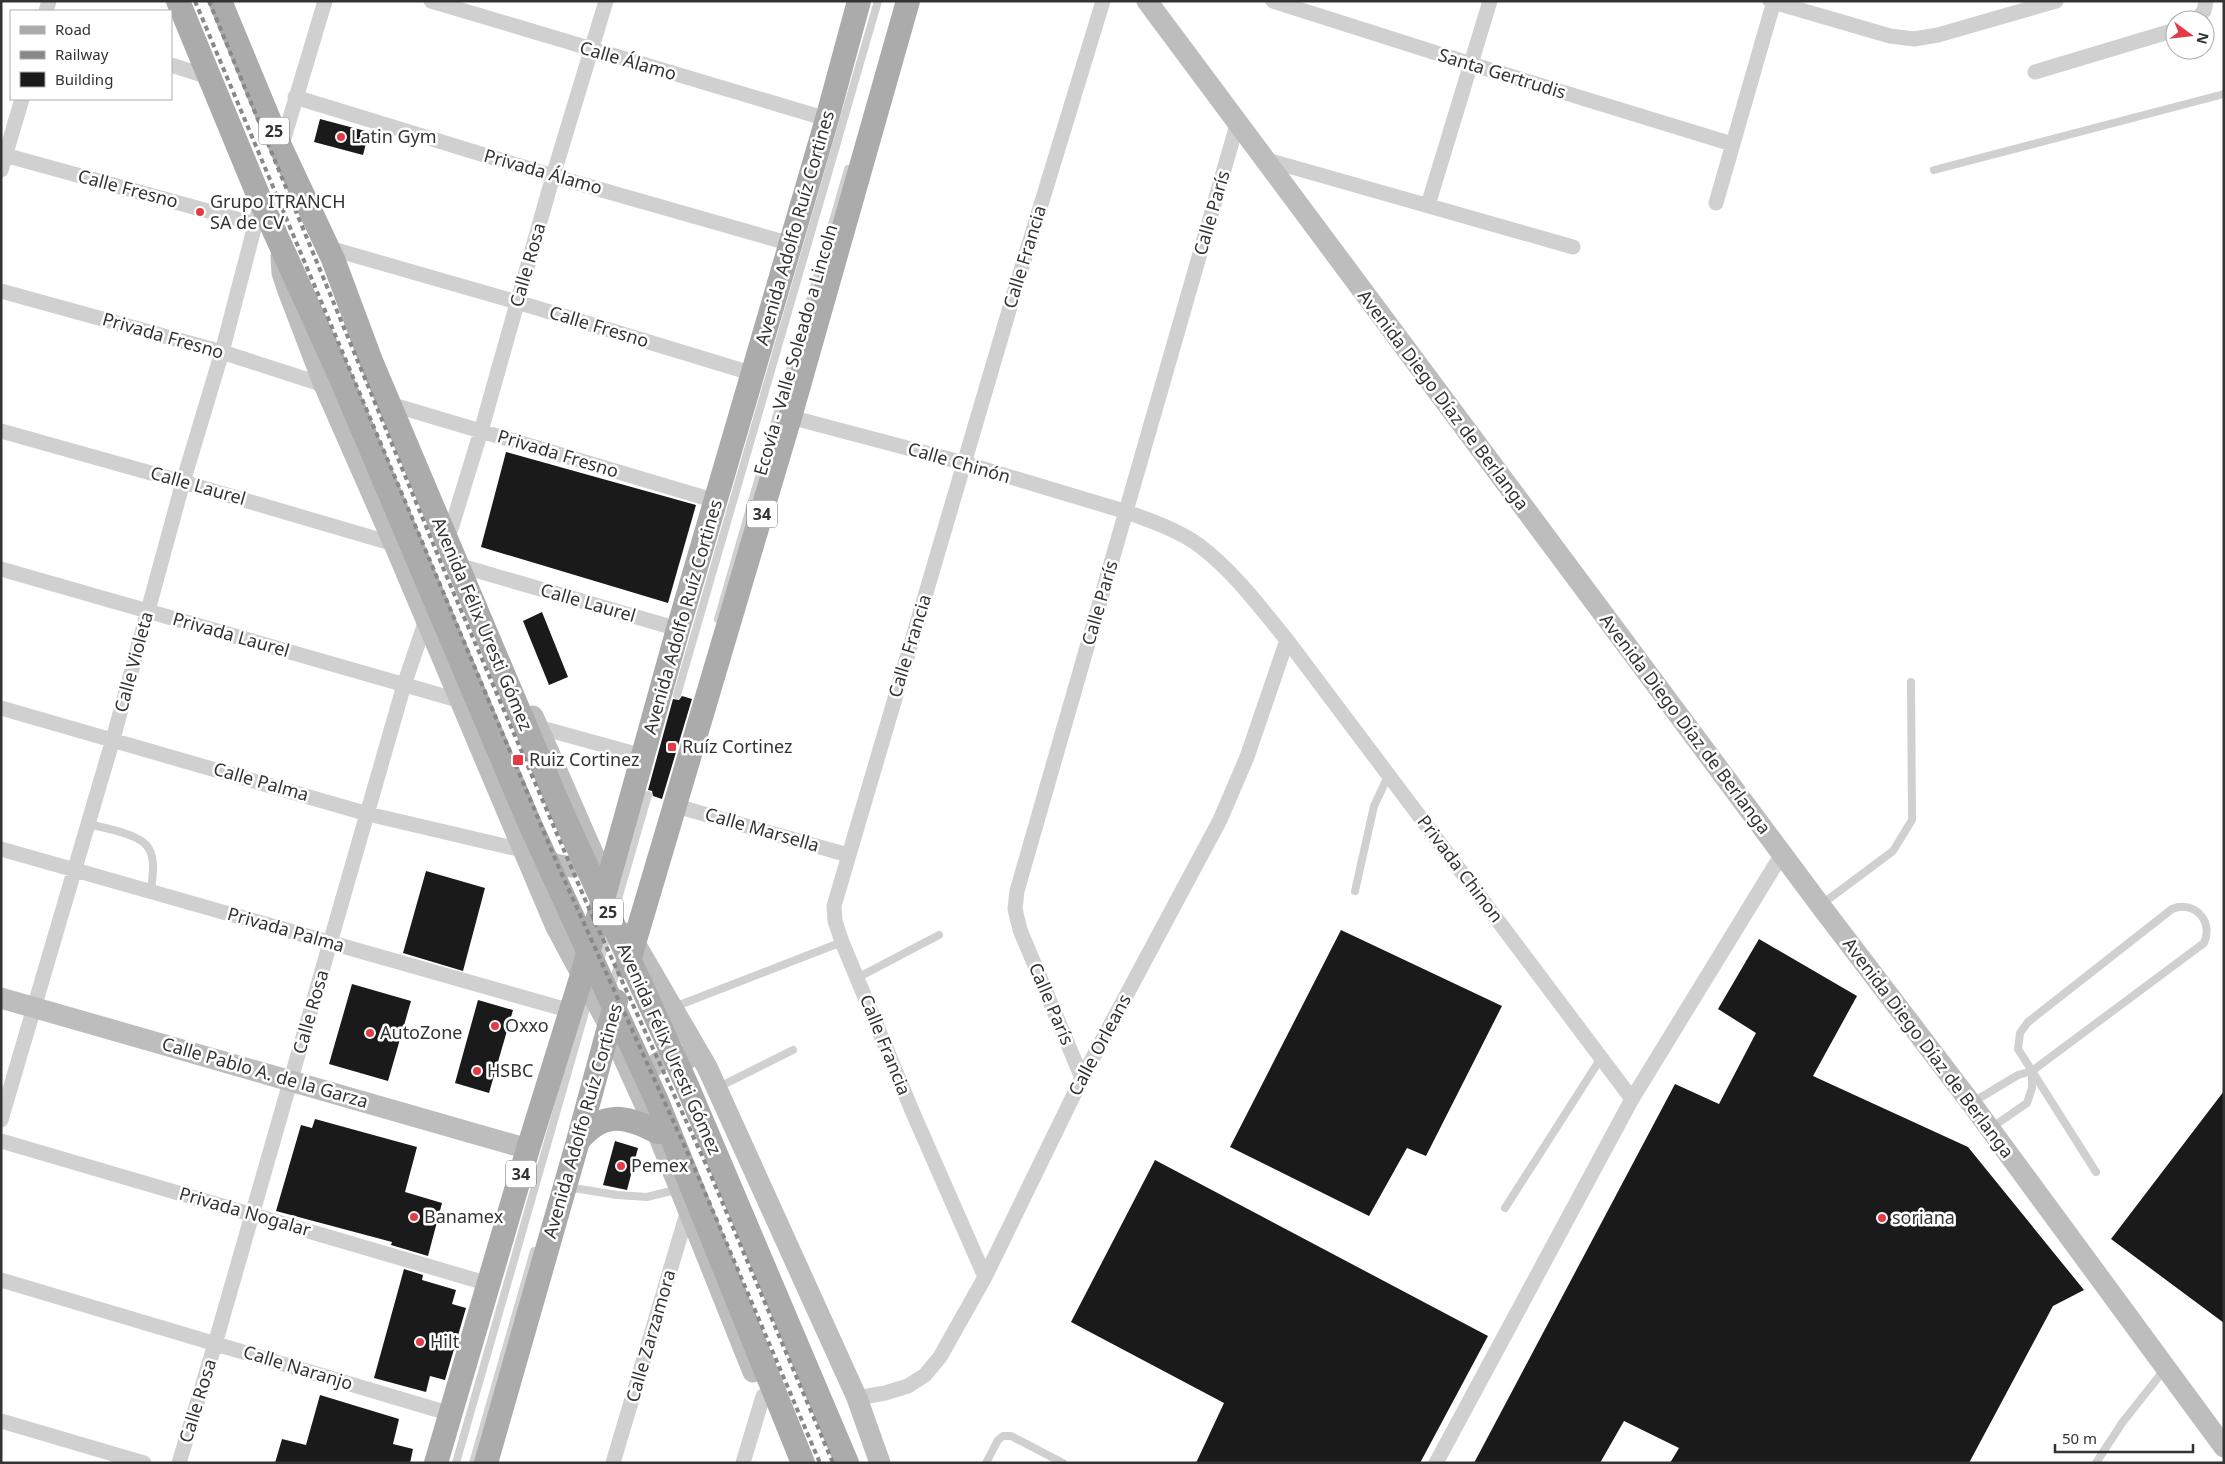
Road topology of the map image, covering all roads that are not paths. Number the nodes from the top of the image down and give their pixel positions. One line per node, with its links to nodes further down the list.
1 (178, 1): 20 (main road, Avenida Félix Uresti Gómez / 25)
2 (220, 1): 27 (main road, Avenida Félix Uresti Gómez / 25)
3 (325, 1): 22 (street)
4 (431, 1): 16 (street, Calle Álamo)
5 (606, 1): 16 (street, Calle Rosa)
6 (859, 1): 24 (main road, Avenida Adolfo Ruíz Cortines / 34)
7 (878, 1): 63 (lane)
8 (908, 1): 45 (main road, Avenida Adolfo Ruíz Cortines / 34)
9 (1103, 1): 48 (street, Calle Francia)
10 (1147, 1): 25 (street, Avenida Diego Díaz de Berlanga)
11 (1273, 1): 17 (street, Santa Gertrudis)
12 (1490, 1): 17 (street)
13 (2056, 1): 14 (street)
14 (1773, 2): 26 (street)
15 (2165, 33): 19 (street)
16 (592, 51): 24 (street, Calle Álamo); 32 (street, Calle Rosa)
17 (1471, 64): 26 (street, Santa Gertrudis); 34 (street)
18 (172, 65): 20 (street)
19 (2035, 72)
20 (209, 77): 35 (main road, Avenida Félix Uresti Gómez / 25)
21 (2224, 94): 31 (lane)
22 (295, 97): 27 (street); 32 (street, Privada Álamo)
23 (22, 100): 28 (street)
24 (827, 119): 36 (main road, Avenida Adolfo Ruíz Cortines / 34)
25 (1238, 121): 29 (street, Avenida Diego Díaz de Berlanga); 51 (street, Calle París)
26 (1732, 144): 33 (street)
27 (281, 148): 38 (main road, Avenida Félix Uresti Gómez / 25)
28 (3, 160): 35 (street, Calle Fresno)
29 (1264, 160): 34 (street); 77 (street, Avenida Diego Díaz de Berlanga)
30 (850, 164): 58 (lane, Ecovía - Valle Soleado a Lincoln)
31 (1934, 170)
32 (553, 176): 36 (street, Privada Álamo); 40 (street, Calle Rosa)
33 (1716, 203)
34 (1428, 205): 37 (street)
35 (258, 213): 41 (street, Calle Violeta); 43 (main road, Avenida Félix Uresti Gómez / 25)
36 (791, 244): 42 (main road, Avenida Adolfo Ruíz Cortines / 34)
37 (1573, 247)
38 (331, 253): 40 (street, Calle Fresno); 44 (street); 139 (main road, Avenida Félix Uresti Gómez / 25)
39 (1, 291): 41 (street, Privada Fresno)
40 (517, 302): 42 (street, Calle Fresno); 47 (street, Calle Rosa)
41 (222, 352): 43 (street, Privada Fresno); 49 (street, Calle Violeta)
42 (754, 374): 50 (main road, Avenida Adolfo Ruíz Cortines / 34)
43 (332, 380): 53 (street); 138 (main road, Avenida Félix Uresti Gómez / 25)
44 (400, 406): 47 (street, Privada Fresno); 52 (street)
45 (790, 418): 48 (street, Calle Chinón); 71 (main road, Avenida Adolfo Ruíz Cortines / 34)
46 (1, 431): 49 (street, Calle Laurel)
47 (481, 431): 50 (street, Privada Fresno); 52 (street, Calle Rosa)
48 (964, 463): 51 (street, Calle Chinón); 78 (street, Calle Francia)
49 (184, 482): 53 (street, Calle Laurel); 56 (street, Calle Violeta)
50 (716, 501): 59 (main road, Avenida Adolfo Ruíz Cortines / 34)
51 (1127, 512): 60 (street, Calle Chinón); 99 (street, Calle París)
52 (451, 528): 54 (street)
53 (394, 544): 57 (street)
54 (468, 568): 59 (street, Calle Laurel); 66 (street)
55 (1, 569): 56 (street, Privada Laurel)
56 (148, 610): 62 (street, Privada Laurel); 67 (street, Calle Violeta)
57 (426, 620): 62 (street, Calle Rosa); 64 (street)
58 (717, 623)
59 (678, 629): 68 (main road, Avenida Adolfo Ruíz Cortines / 34)
60 (1287, 640): 69 (street, Privada Chinon); 99 (street, Calle Orleans)
61 (1911, 682): 83 (lane)
62 (404, 685): 64 (street, Privada Laurel); 72 (street, Calle Rosa)
63 (677, 695)
64 (461, 701): 76 (street)
65 (1, 708): 67 (street, Calle Palma)
66 (538, 727): 68 (street); 74 (street)
67 (113, 739): 72 (street, Calle Palma); 73 (street, Calle Violeta)
68 (643, 756): 82 (main road, Avenida Adolfo Ruíz Cortines / 34)
69 (1389, 774): 80 (lane); 96 (street, Privada Chinon)
70 (648, 795): 82 (lane)
71 (676, 806): 78 (street, Calle Marsella); 85 (main road, Avenida Adolfo Ruíz Cortines / 34)
72 (368, 814): 76 (street, Calle Palma); 87 (street, Calle Rosa)
73 (88, 824): 79 (street, Calle Violeta); 81 (lane)
74 (588, 842): 76 (street); 82 (street)
75 (1, 849): 79 (street, Privada Palma)
76 (522, 850): 89 (street)
77 (1782, 854): 83 (street, Avenida Diego Díaz de Berlanga); 103 (street)
78 (848, 855): 86 (street, Calle Francia)
79 (75, 870): 81 (street, Privada Palma); 91 (street, Calle Violeta)
80 (1355, 891)
81 (151, 892): 87 (street, Privada Palma)
82 (620, 898): 85 (street); 89 (main road, Avenida Adolfo Ruíz Cortines / 34)
83 (1820, 905): 104 (street, Avenida Diego Díaz de Berlanga)
84 (939, 935): 88 (lane)
85 (631, 938): 92 (street); 94 (main road, Avenida Adolfo Ruíz Cortines / 34)
86 (842, 942): 88 (street, Calle Francia); 92 (lane)
87 (330, 943): 93 (street, Privada Palma); 100 (street, Calle Rosa)
88 (857, 978): 118 (street, Calle Francia)
89 (587, 983): 93 (main road, Avenida Adolfo Ruíz Cortines / 34); 94 (street); 132 (lane)
90 (1, 998): 91 (street, Calle Pablo A. de la Garza)
91 (34, 1007): 100 (street, Calle Pablo A. de la Garza); 105 (street, Calle Violeta)
92 (672, 1008): 97 (street)
93 (571, 1011): 110 (main road, Avenida Adolfo Ruíz Cortines / 34)
94 (604, 1021): 102 (street); 109 (main road, Avenida Adolfo Ruíz Cortines / 34)
95 (793, 1050): 101 (lane)
96 (1601, 1058): 103 (street, Privada Chinon); 114 (lane)
97 (707, 1067): 101 (street); 102 (street)
98 (2032, 1071): 98 (lane); 104 (lane); 106 (lane); 111 (lane)
99 (1082, 1078): 118 (street, Calle Orleans)
100 (292, 1080): 110 (street, Calle Pablo A. de la Garza); 116 (street, Calle Rosa)
101 (717, 1088): 124 (street)
102 (638, 1089): 107 (street)
103 (1632, 1099): 143 (street)
104 (1971, 1103): 106 (street, Avenida Diego Díaz de Berlanga)
105 (1, 1120)
106 (1990, 1129): 122 (street, Avenida Diego Díaz de Berlanga)
107 (657, 1132): 109 (main road); 113 (street)
108 (1, 1141): 116 (street, Privada Nogalar)
109 (578, 1141): 112 (main road, Avenida Adolfo Ruíz Cortines / 34)
110 (528, 1149): 120 (main road, Avenida Adolfo Ruíz Cortines / 34)
111 (2096, 1172)
112 (565, 1187): 113 (lane); 134 (main road, Avenida Adolfo Ruíz Cortines / 34)
113 (680, 1189): 115 (street)
114 (1504, 1208)
115 (688, 1210): 123 (street); 135 (street, Calle Zarzamora)
116 (252, 1214): 120 (street, Privada Nogalar); 121 (street, Calle Rosa)
117 (536, 1243): 133 (lane)
118 (985, 1278): 124 (street, Calle Orleans)
119 (1, 1280): 121 (street, Calle Naranjo)
120 (489, 1284): 125 (main road, Avenida Adolfo Ruíz Cortines / 34)
121 (215, 1344): 125 (street, Calle Naranjo); 130 (street, Calle Rosa)
122 (2165, 1368): 127 (street, Avenida Diego Díaz de Berlanga); 144 (lane)
123 (763, 1396): 136 (street); 137 (street)
124 (857, 1398): 140 (street)
125 (451, 1414): 131 (main road, Avenida Adolfo Ruíz Cortines / 34)
126 (1, 1421): 129 (street)
127 (2224, 1447)
128 (2224, 1456): 145 (street)
129 (144, 1463)
130 (178, 1463)
131 (436, 1463)
132 (456, 1463)
133 (473, 1463)
134 (486, 1463)
135 (614, 1463)
136 (743, 1463)
137 (790, 1463)
138 (803, 1463)
139 (847, 1463)
140 (880, 1463)
141 (986, 1463): 142 (lane)
142 (1063, 1463)
143 (1436, 1463)
144 (2096, 1463)
145 (2219, 1463)

